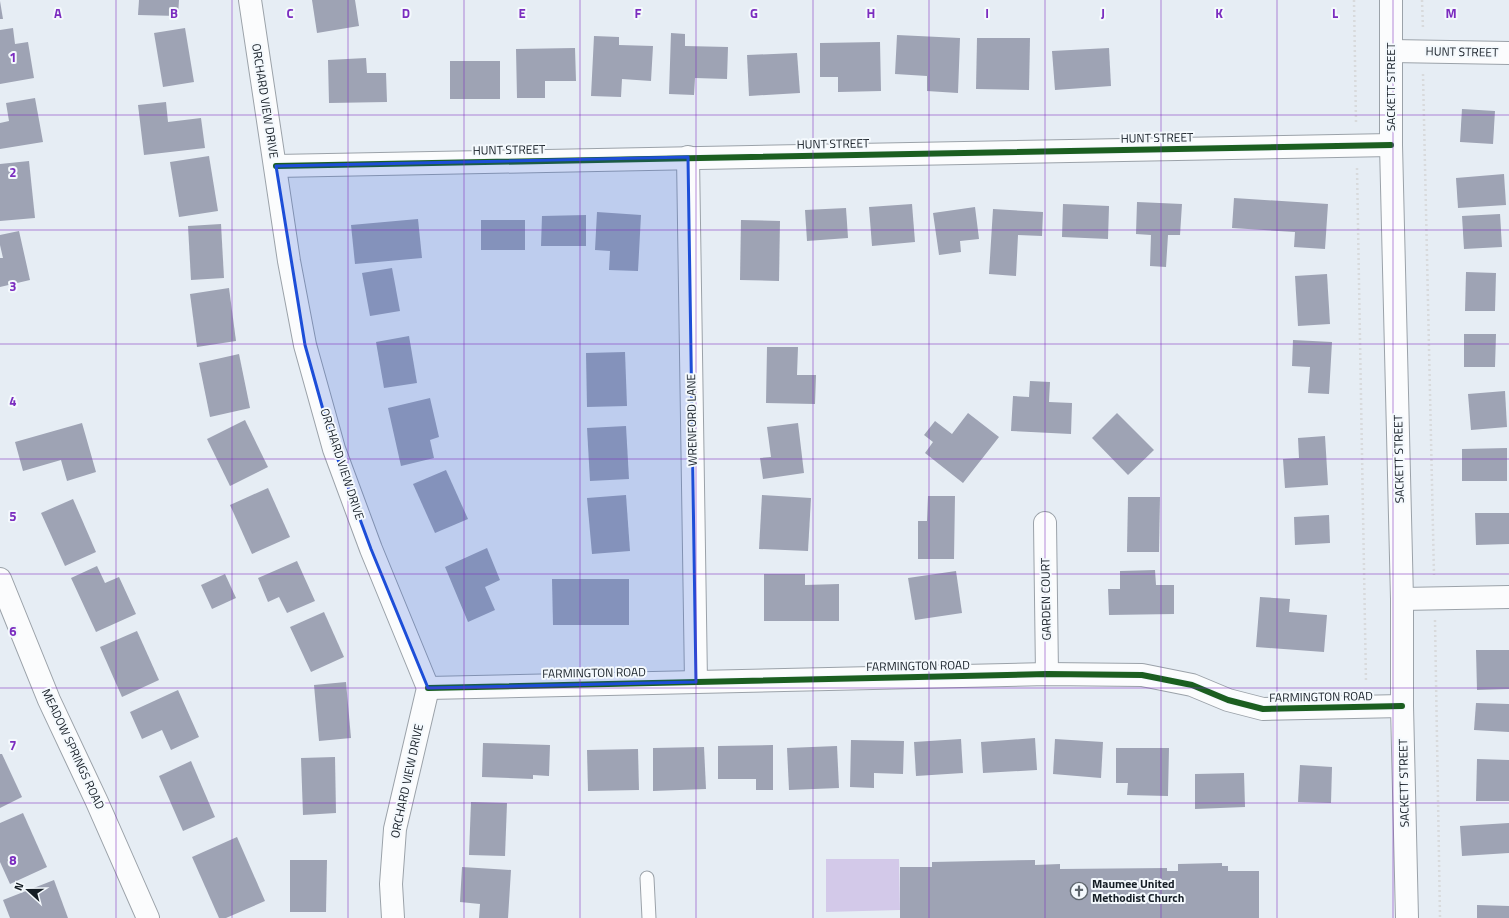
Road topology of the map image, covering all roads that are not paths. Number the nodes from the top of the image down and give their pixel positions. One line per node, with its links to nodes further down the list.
1 (250, 0): 7 (street, ORCHARD VIEW DRIVE)
2 (1391, 0): 3 (street, SACKETT STREET)
3 (1392, 51): 4 (street, HUNT STREET); 5 (street, SACKETT STREET)
4 (1509, 53)
5 (1391, 144): 6 (street, HUNT STREET); 11 (street, SACKETT STREET)
6 (688, 157): 7 (street, HUNT STREET); 13 (street, WRENFORD LANE)
7 (276, 166): 14 (street, ORCHARD VIEW DRIVE)
8 (1045, 523): 12 (street, GARDEN COURT)
9 (0, 579): 17 (street, MEADOW SPRINGS ROAD)
10 (1509, 597): 11 (street)
11 (1402, 600): 15 (street, SACKETT STREET)
12 (1047, 674): 13 (street, FARMINGTON ROAD); 15 (street, FARMINGTON ROAD)
13 (696, 682): 14 (street, FARMINGTON ROAD)
14 (428, 688): 18 (street, ORCHARD VIEW DRIVE)
15 (1402, 706): 20 (street, SACKETT STREET)
16 (647, 878): 19 (lane)
17 (148, 918)
18 (393, 918)
19 (649, 918)
20 (1407, 918)

